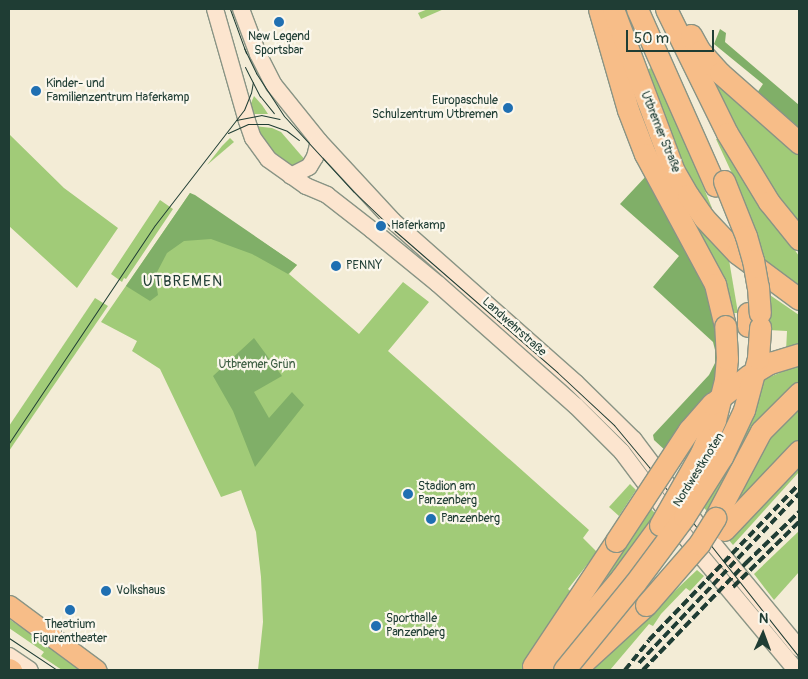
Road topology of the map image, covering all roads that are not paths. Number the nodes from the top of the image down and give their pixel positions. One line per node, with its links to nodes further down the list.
1 (215, 9): 11 (street, Landwehrstraße)
2 (241, 9): 9 (street, Landwehrstraße)
3 (599, 9): 20 (highway, bridge)
4 (614, 9): 14 (highway, Utbremer Straße)
5 (637, 9): 12 (highway, Nordwestknoten)
6 (647, 9): 12 (highway, Nordwestknoten)
7 (666, 9): 13 (highway)
8 (680, 15): 10 (highway)
9 (319, 141): 11 (street); 19 (street, Landwehrstraße)
10 (799, 144)
11 (291, 176): 32 (street, Landwehrstraße)
12 (720, 183): 15 (highway, Nordwestknoten)
13 (799, 239)
14 (799, 299)
15 (754, 320): 20 (highway, Nordwestknoten, bridge); 30 (highway, Nordwestknoten, bridge)
16 (799, 354): 28 (highway, bridge)
17 (799, 393): 19 (highway)
18 (799, 451): 19 (highway)
19 (712, 524): 22 (street, Landwehrstraße); 31 (highway, bridge)
20 (660, 525): 29 (highway, Nordwestknoten)
21 (9, 605): 27 (main road)
22 (799, 648)
23 (9, 656): 26 (street)
24 (9, 668): 25 (main road)
25 (12, 670)
26 (30, 670)
27 (97, 670)
28 (530, 670)
29 (543, 670)
30 (564, 670)
31 (575, 670)
32 (796, 670)

